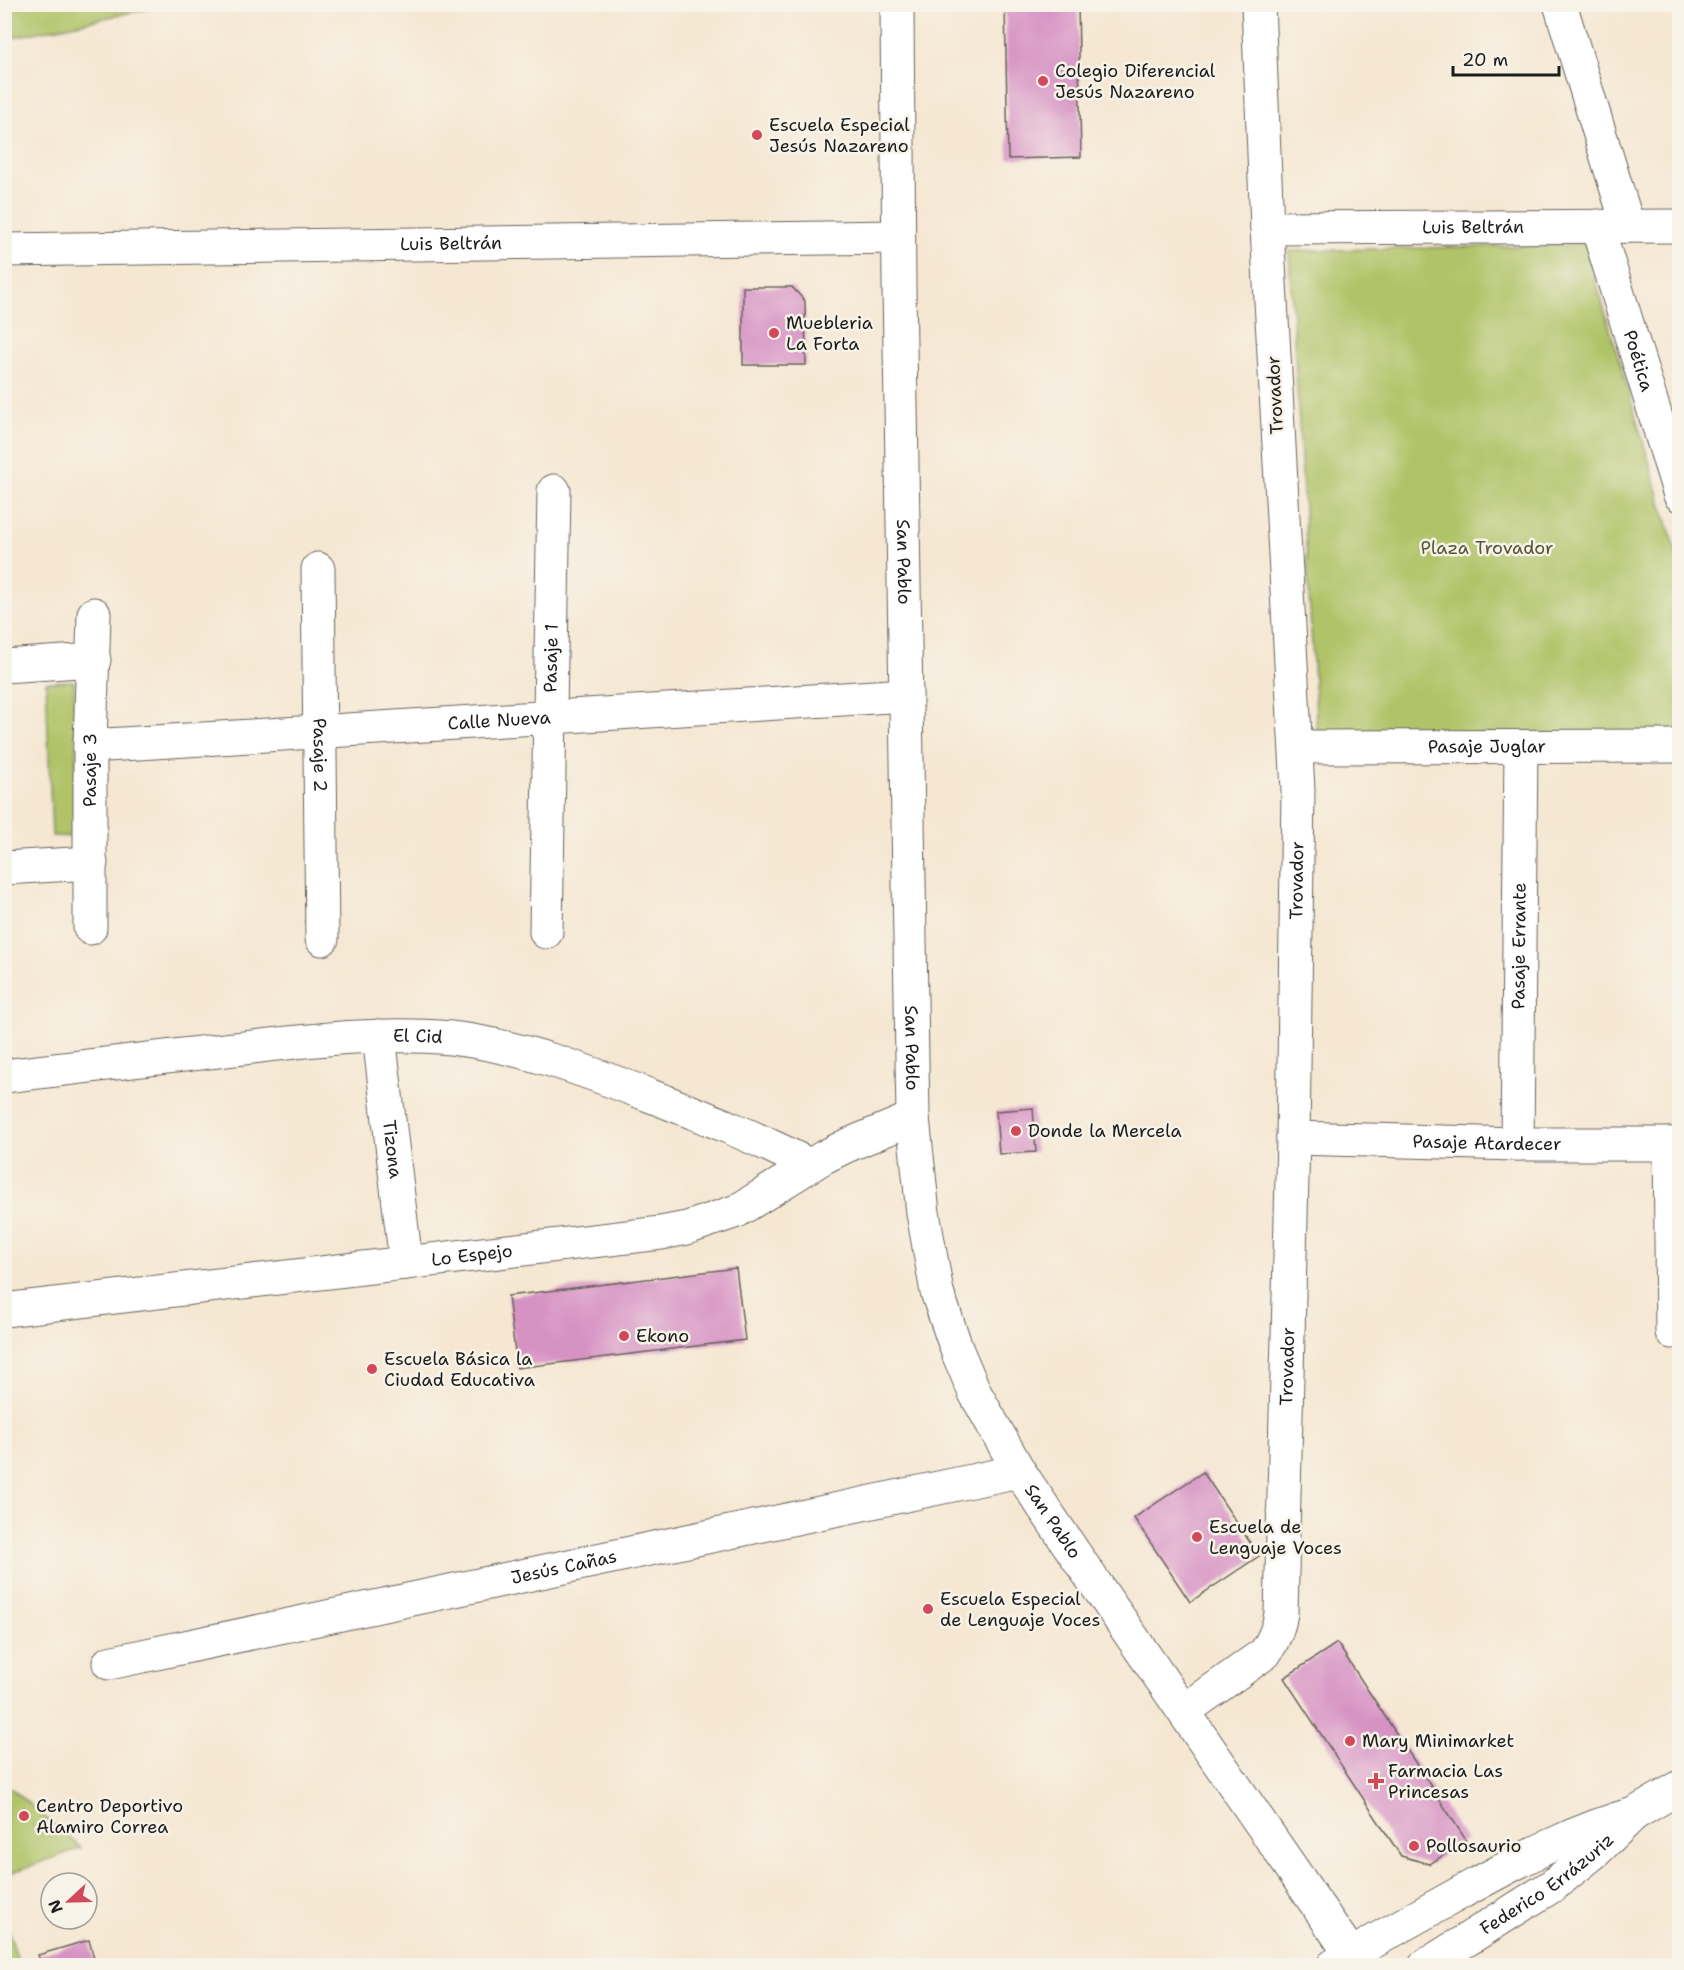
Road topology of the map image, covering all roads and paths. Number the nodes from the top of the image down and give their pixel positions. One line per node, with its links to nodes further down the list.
1 (897, 4): 7 (street, San Pablo)
2 (1258, 4): 6 (street, Trovador)
3 (1560, 4): 4 (street, Poética)
4 (1612, 226): 5 (street, Luis Beltrán); 6 (street, Luis Beltrán); 10 (street, Poética)
5 (1680, 226)
6 (1267, 228): 20 (street, Trovador)
7 (898, 237): 8 (street, Luis Beltrán); 15 (street, San Pablo)
8 (4, 250)
9 (554, 491): 16 (street, Pasaje 1)
10 (1680, 495)
11 (318, 569): 17 (street, Pasaje 2)
12 (94, 614): 13 (street, Pasaje 3)
13 (94, 660): 14 (street); 18 (street, Pasaje 3)
14 (4, 666)
15 (906, 695): 16 (street, Calle Nueva); 29 (street, San Pablo)
16 (550, 716): 17 (street, Calle Nueva); 25 (street, Pasaje 1)
17 (320, 730): 18 (street, Calle Nueva); 26 (street, Pasaje 2)
18 (90, 746): 22 (street, Pasaje 3)
19 (1680, 746): 21 (street, Pasaje Juglar)
20 (1297, 747): 21 (street, Pasaje Juglar); 30 (street, Trovador)
21 (1521, 747): 31 (street, Pasaje Errante)
22 (91, 863): 23 (street); 24 (street, Pasaje 3)
23 (4, 868)
24 (90, 928)
25 (546, 932)
26 (322, 939)
27 (379, 1036): 28 (street, El Cid); 33 (street, El Cid); 34 (street, Tizona)
28 (4, 1076)
29 (913, 1118): 33 (street, Lo Espejo); 37 (street, San Pablo)
30 (1293, 1138): 31 (street, Pasaje Atardecer); 39 (street, Trovador)
31 (1517, 1144): 32 (street, Pasaje Atardecer)
32 (1675, 1144): 36 (street)
33 (809, 1165): 34 (street, Lo Espejo)
34 (406, 1263): 35 (street, Lo Espejo)
35 (4, 1310)
36 (1672, 1332)
37 (1019, 1471): 38 (street, Jesús Cañas); 39 (street, San Pablo)
38 (109, 1664)
39 (1184, 1711): 42 (street, San Pablo)
40 (1680, 1787): 41 (street, Federico Errázuriz)
41 (1634, 1814): 42 (street, Federico Errázuriz); 43 (street, Federico Errázuriz)
42 (1348, 1962)
43 (1425, 1965)

